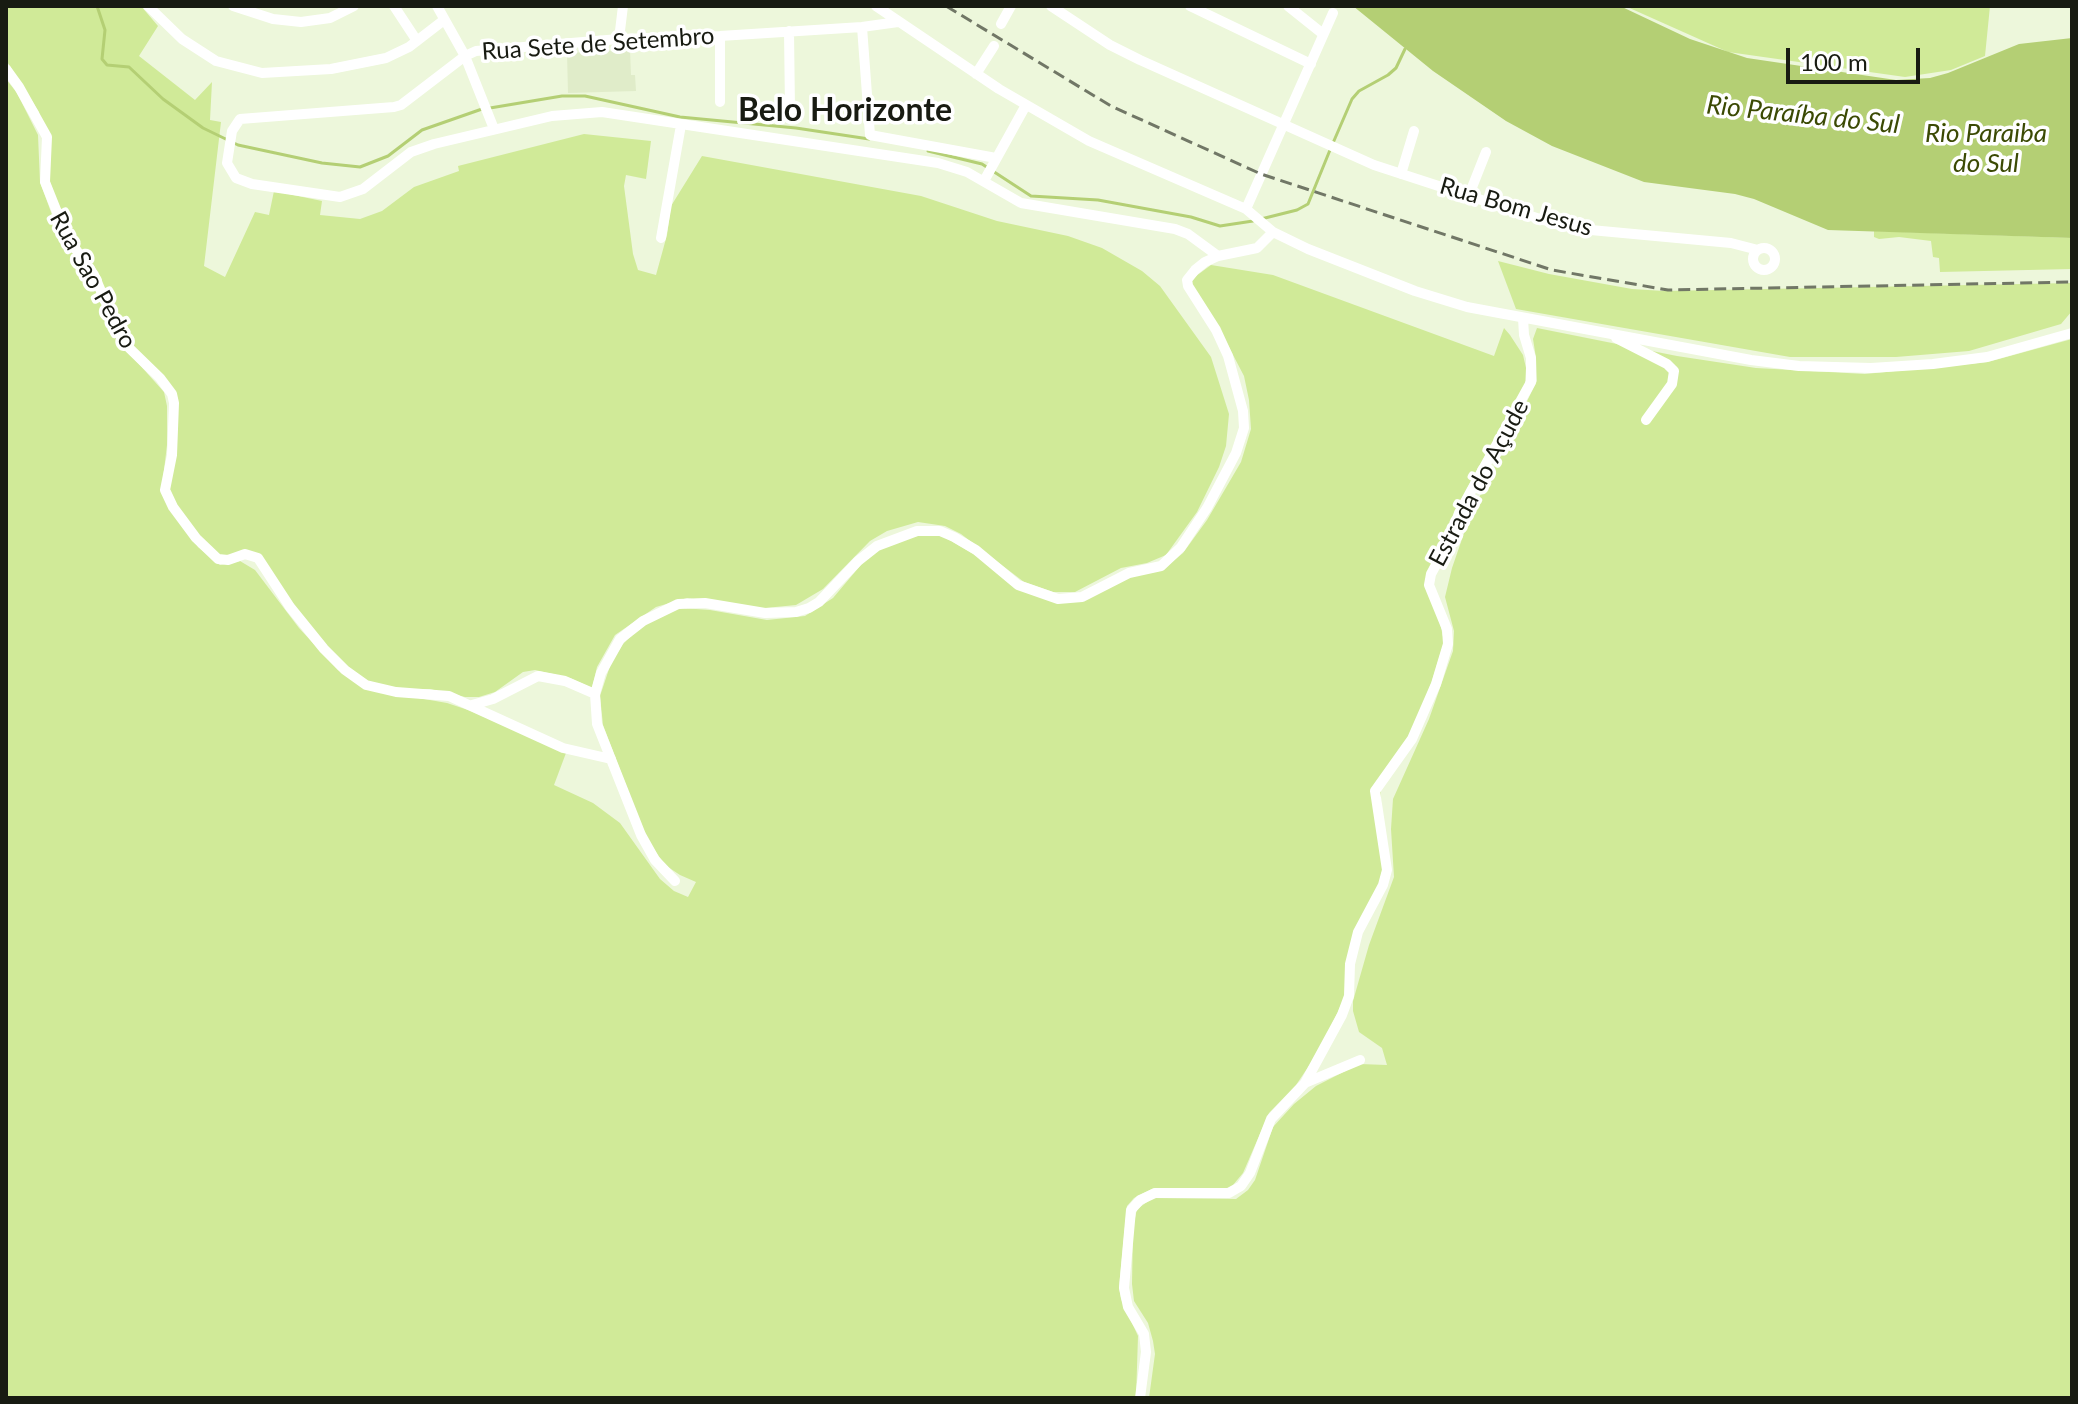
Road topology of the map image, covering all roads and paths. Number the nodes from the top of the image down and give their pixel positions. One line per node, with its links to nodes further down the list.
1 (148, 6): 21 (street)
2 (233, 6): 3 (street)
3 (354, 6)
4 (394, 6): 21 (street)
5 (437, 6): 13 (street)
6 (623, 6): 20 (street)
7 (876, 6): 14 (street)
8 (1011, 6): 15 (street)
9 (1051, 6): 31 (street, Rua Bom Jesus)
10 (1190, 6): 24 (street)
11 (1288, 6): 18 (street)
12 (1333, 13): 18 (street)
13 (444, 20): 21 (street); 23 (street)
14 (898, 22): 16 (street, Rua Sete de Setembro); 26 (street)
15 (1001, 24)
16 (862, 27): 17 (street, Rua Sete de Setembro); 35 (street)
17 (789, 31): 19 (street, Rua Sete de Setembro); 29 (street)
18 (1323, 34): 24 (street)
19 (720, 36): 20 (street, Rua Sete de Setembro); 27 (street)
20 (619, 39): 23 (street, Rua Sete de Setembro)
21 (417, 41)
22 (994, 46): 26 (street)
23 (465, 56): 32 (street); 32 (street, Rua Sete de Setembro)
24 (1311, 64): 31 (street)
25 (6, 69): 49 (street, Rua Sao Pedro)
26 (976, 74): 28 (street)
27 (720, 102)
28 (1026, 105): 35 (street); 39 (street)
29 (790, 110)
30 (681, 125): 32 (street); 37 (street); 41 (street)
31 (1283, 125): 36 (street, Rua Bom Jesus); 39 (street)
32 (494, 129)
33 (1414, 131): 36 (street)
34 (1486, 152): 38 (street)
35 (995, 162): 37 (street)
36 (1401, 174): 38 (street, Rua Bom Jesus)
37 (986, 178): 43 (street)
38 (1469, 195): 42 (street, Rua Bom Jesus)
39 (1248, 210): 40 (street)
40 (1271, 230): 43 (street); 44 (street)
41 (661, 238)
42 (1758, 250)
43 (1218, 256): 48 (street)
44 (1523, 318): 46 (street); 53 (street, Estrada do Açude)
45 (2072, 333): 46 (street)
46 (1611, 335): 47 (street)
47 (1646, 420)
48 (595, 694): 49 (street); 50 (street)
49 (472, 705): 50 (street)
50 (611, 759): 51 (street)
51 (675, 881)
52 (1360, 1060): 53 (street)
53 (1305, 1083): 54 (street, Estrada do Açude)
54 (1140, 1398)

